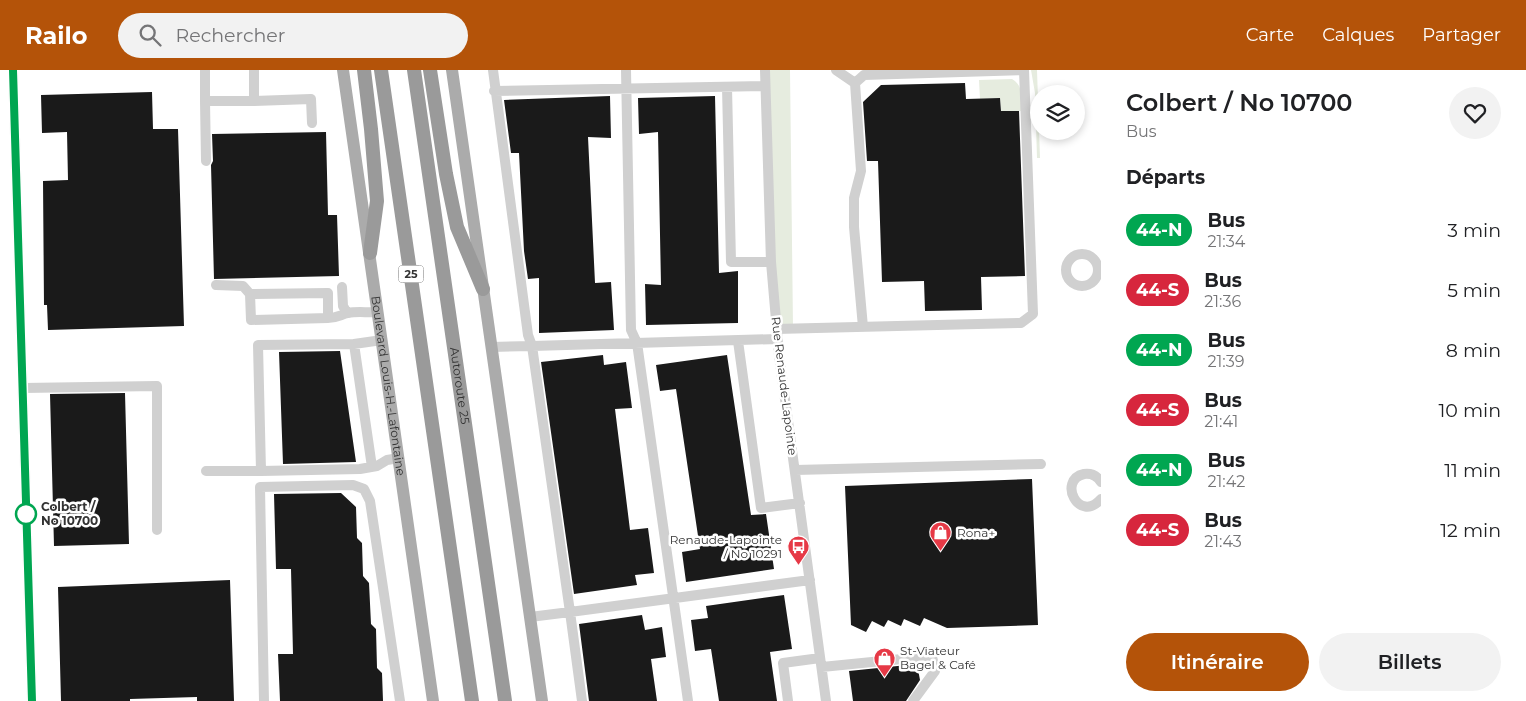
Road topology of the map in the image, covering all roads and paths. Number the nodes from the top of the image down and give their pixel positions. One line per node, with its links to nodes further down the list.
1 (13, 70): 41 (street)
2 (205, 70): 21 (street)
3 (254, 70): 20 (street)
4 (343, 70): 24 (main road, Boulevard Louis-H.-Lafontaine)
5 (364, 70): 24 (highway)
6 (381, 70): 61 (highway, 25)
7 (414, 70): 62 (highway, Autoroute 25 / 25)
8 (430, 70): 28 (highway)
9 (452, 70): 28 (main road)
10 (493, 70): 19 (street)
11 (626, 70): 18 (street)
12 (765, 70): 16 (street, Rue Renaude-Lapointe)
13 (836, 70): 15 (street)
14 (864, 73): 15 (street); 33 (street)
15 (855, 83): 33 (street)
16 (765, 86): 17 (street); 25 (street, Rue Renaude-Lapointe)
17 (727, 87): 18 (street); 25 (street)
18 (627, 88): 19 (street); 37 (street)
19 (494, 91): 39 (street)
20 (254, 100): 21 (street); 22 (street)
21 (205, 102): 23 (street)
22 (312, 123)
23 (206, 162)
24 (370, 253): 30 (main road, Boulevard Louis-H.-Lafontaine)
25 (771, 262): 34 (street, Rue Renaude-Lapointe)
26 (216, 285): 29 (street)
27 (342, 287): 31 (street)
28 (483, 289): 40 (main road)
29 (250, 294): 32 (street); 32 (street)
30 (378, 312): 31 (street); 35 (main road, Boulevard Louis-H.-Lafontaine)
31 (347, 313): 32 (street)
32 (328, 318)
33 (864, 327): 34 (street)
34 (777, 334): 36 (street); 45 (street, Rue Renaude-Lapointe)
35 (382, 340): 38 (street); 42 (main road, Boulevard Louis-H.-Lafontaine)
36 (738, 341): 37 (street); 50 (street)
37 (637, 343): 39 (street); 53 (street)
38 (354, 344): 44 (street); 47 (street)
39 (532, 346): 40 (street); 54 (street)
40 (492, 347): 55 (main road)
41 (22, 388): 51 (street); 57 (street)
42 (398, 458): 44 (street); 60 (main road, Boulevard Louis-H.-Lafontaine)
43 (1041, 464): 45 (street)
44 (372, 466): 47 (street)
45 (795, 470): 50 (street, Rue Renaude-Lapointe)
46 (206, 471): 47 (street)
47 (261, 471)
48 (1101, 482): 49 (street)
49 (1101, 499)
50 (800, 503): 52 (street, Rue Renaude-Lapointe)
51 (157, 530)
52 (810, 580): 53 (street); 56 (street, Rue Renaude-Lapointe)
53 (673, 598): 54 (street); 65 (street)
54 (570, 612): 55 (street); 64 (street)
55 (530, 617): 63 (main road)
56 (821, 663): 66 (street); 67 (street, Rue Renaude-Lapointe); 68 (street)
57 (32, 701)
58 (264, 701): 59 (street)
59 (400, 701)
60 (433, 701)
61 (472, 701)
62 (505, 701)
63 (542, 701)
64 (582, 701)
65 (688, 701)
66 (788, 701)
67 (826, 701)
68 (913, 701)

